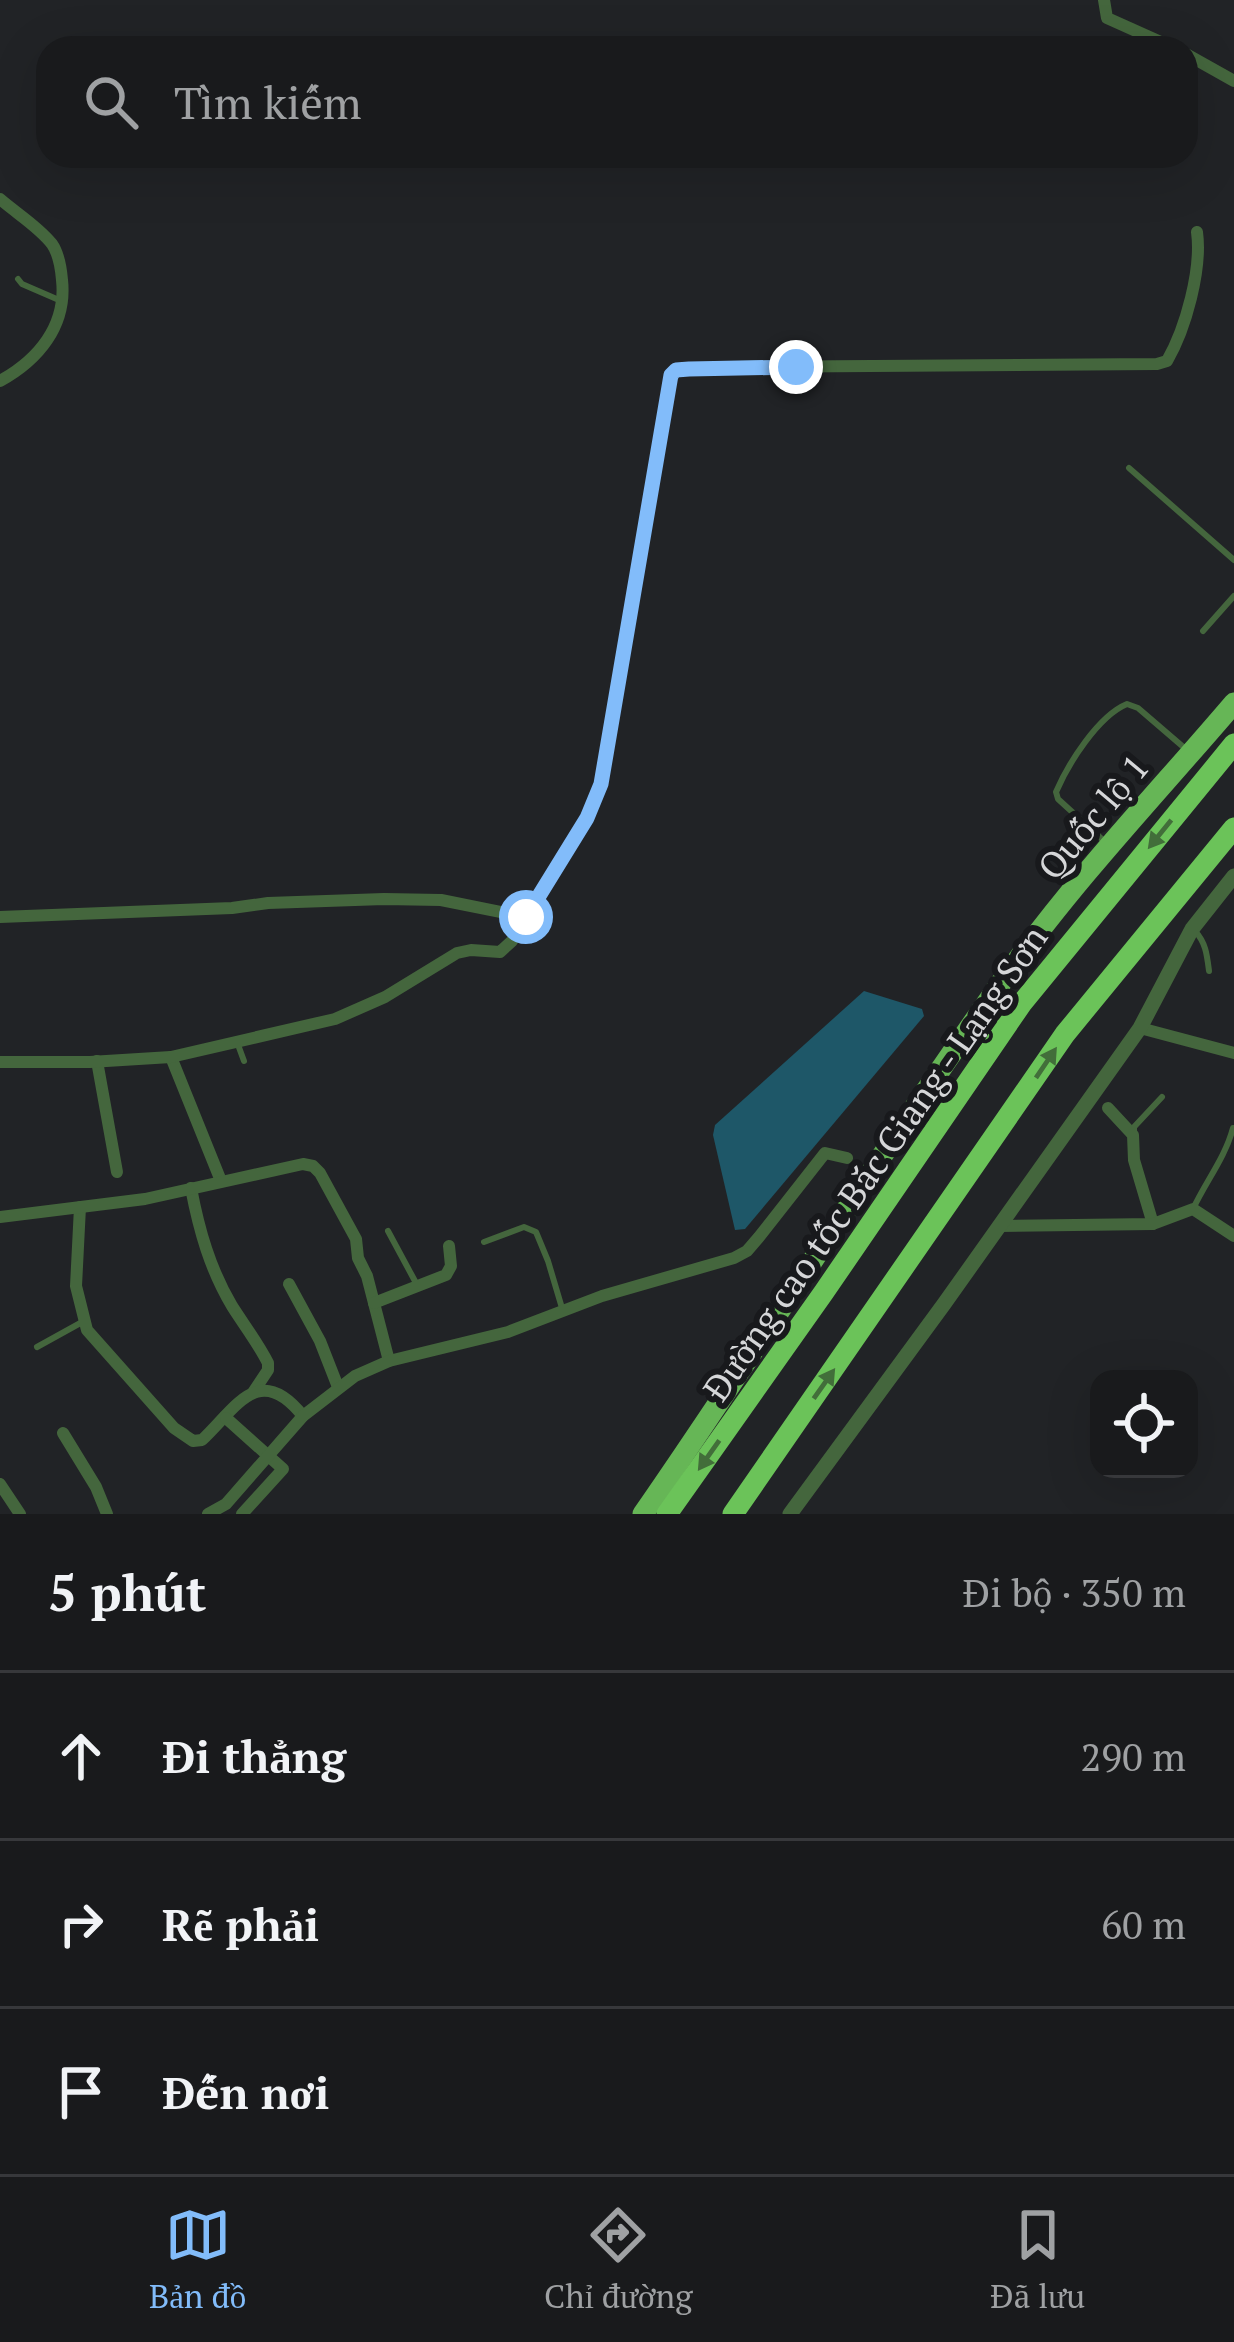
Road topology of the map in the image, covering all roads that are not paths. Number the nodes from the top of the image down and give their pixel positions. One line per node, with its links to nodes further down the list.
1 (1104, 0): 2 (street)
2 (1145, 36)
3 (1198, 62): 4 (street)
4 (1234, 81)
5 (0, 199): 8 (street)
6 (1197, 232): 21 (street)
7 (18, 279): 8 (lane)
8 (63, 302): 9 (street)
9 (0, 381)
10 (1129, 468): 11 (lane)
11 (1234, 560)
12 (1234, 596): 13 (lane)
13 (1203, 631)
14 (1234, 703): 16 (highway, Quốc lộ 1)
15 (1234, 744): 67 (highway, Đường cao tốc Bắc Giang - Lạng Sơn, one-way to 67)
16 (1191, 753): 18 (highway, Quốc lộ 1); 18 (lane)
17 (1234, 828): 68 (highway, one-way to 17)
18 (1109, 846): 66 (highway, Quốc lộ 1)
19 (1234, 876): 22 (street)
20 (0, 917): 21 (street)
21 (526, 917): 25 (street)
22 (1192, 929): 23 (lane); 24 (street)
23 (1209, 971)
24 (1140, 1028): 26 (street); 43 (street)
25 (237, 1042): 27 (street); 29 (lane)
26 (1234, 1053)
27 (171, 1057): 28 (street); 37 (street)
28 (98, 1061): 30 (street); 36 (street)
29 (244, 1061)
30 (0, 1062)
31 (1162, 1097): 34 (lane)
32 (1108, 1108): 34 (street)
33 (1233, 1128): 40 (lane)
34 (1133, 1135): 42 (street)
35 (847, 1158): 51 (street)
36 (117, 1172)
37 (221, 1181): 38 (street); 50 (street)
38 (191, 1188): 39 (street); 56 (street)
39 (80, 1207): 41 (street); 52 (street)
40 (1193, 1209): 42 (street); 45 (street)
41 (0, 1217)
42 (1154, 1225): 43 (street)
43 (999, 1226): 69 (street)
44 (388, 1231): 49 (lane)
45 (1234, 1236)
46 (484, 1242): 51 (lane)
47 (448, 1246): 49 (street)
48 (289, 1284): 55 (street)
49 (417, 1286): 50 (street)
50 (374, 1303): 54 (street)
51 (563, 1311): 54 (street)
52 (84, 1321): 53 (lane); 58 (street)
53 (37, 1346)
54 (389, 1360): 55 (street)
55 (338, 1387): 57 (street)
56 (254, 1391): 57 (street); 58 (street)
57 (303, 1416): 60 (street)
58 (226, 1418): 60 (street)
59 (63, 1433): 63 (street)
60 (267, 1453): 64 (street); 65 (street)
61 (0, 1484): 62 (street)
62 (20, 1514)
63 (107, 1514)
64 (208, 1514)
65 (242, 1514)
66 (643, 1514)
67 (668, 1514)
68 (733, 1514)
69 (790, 1514)

